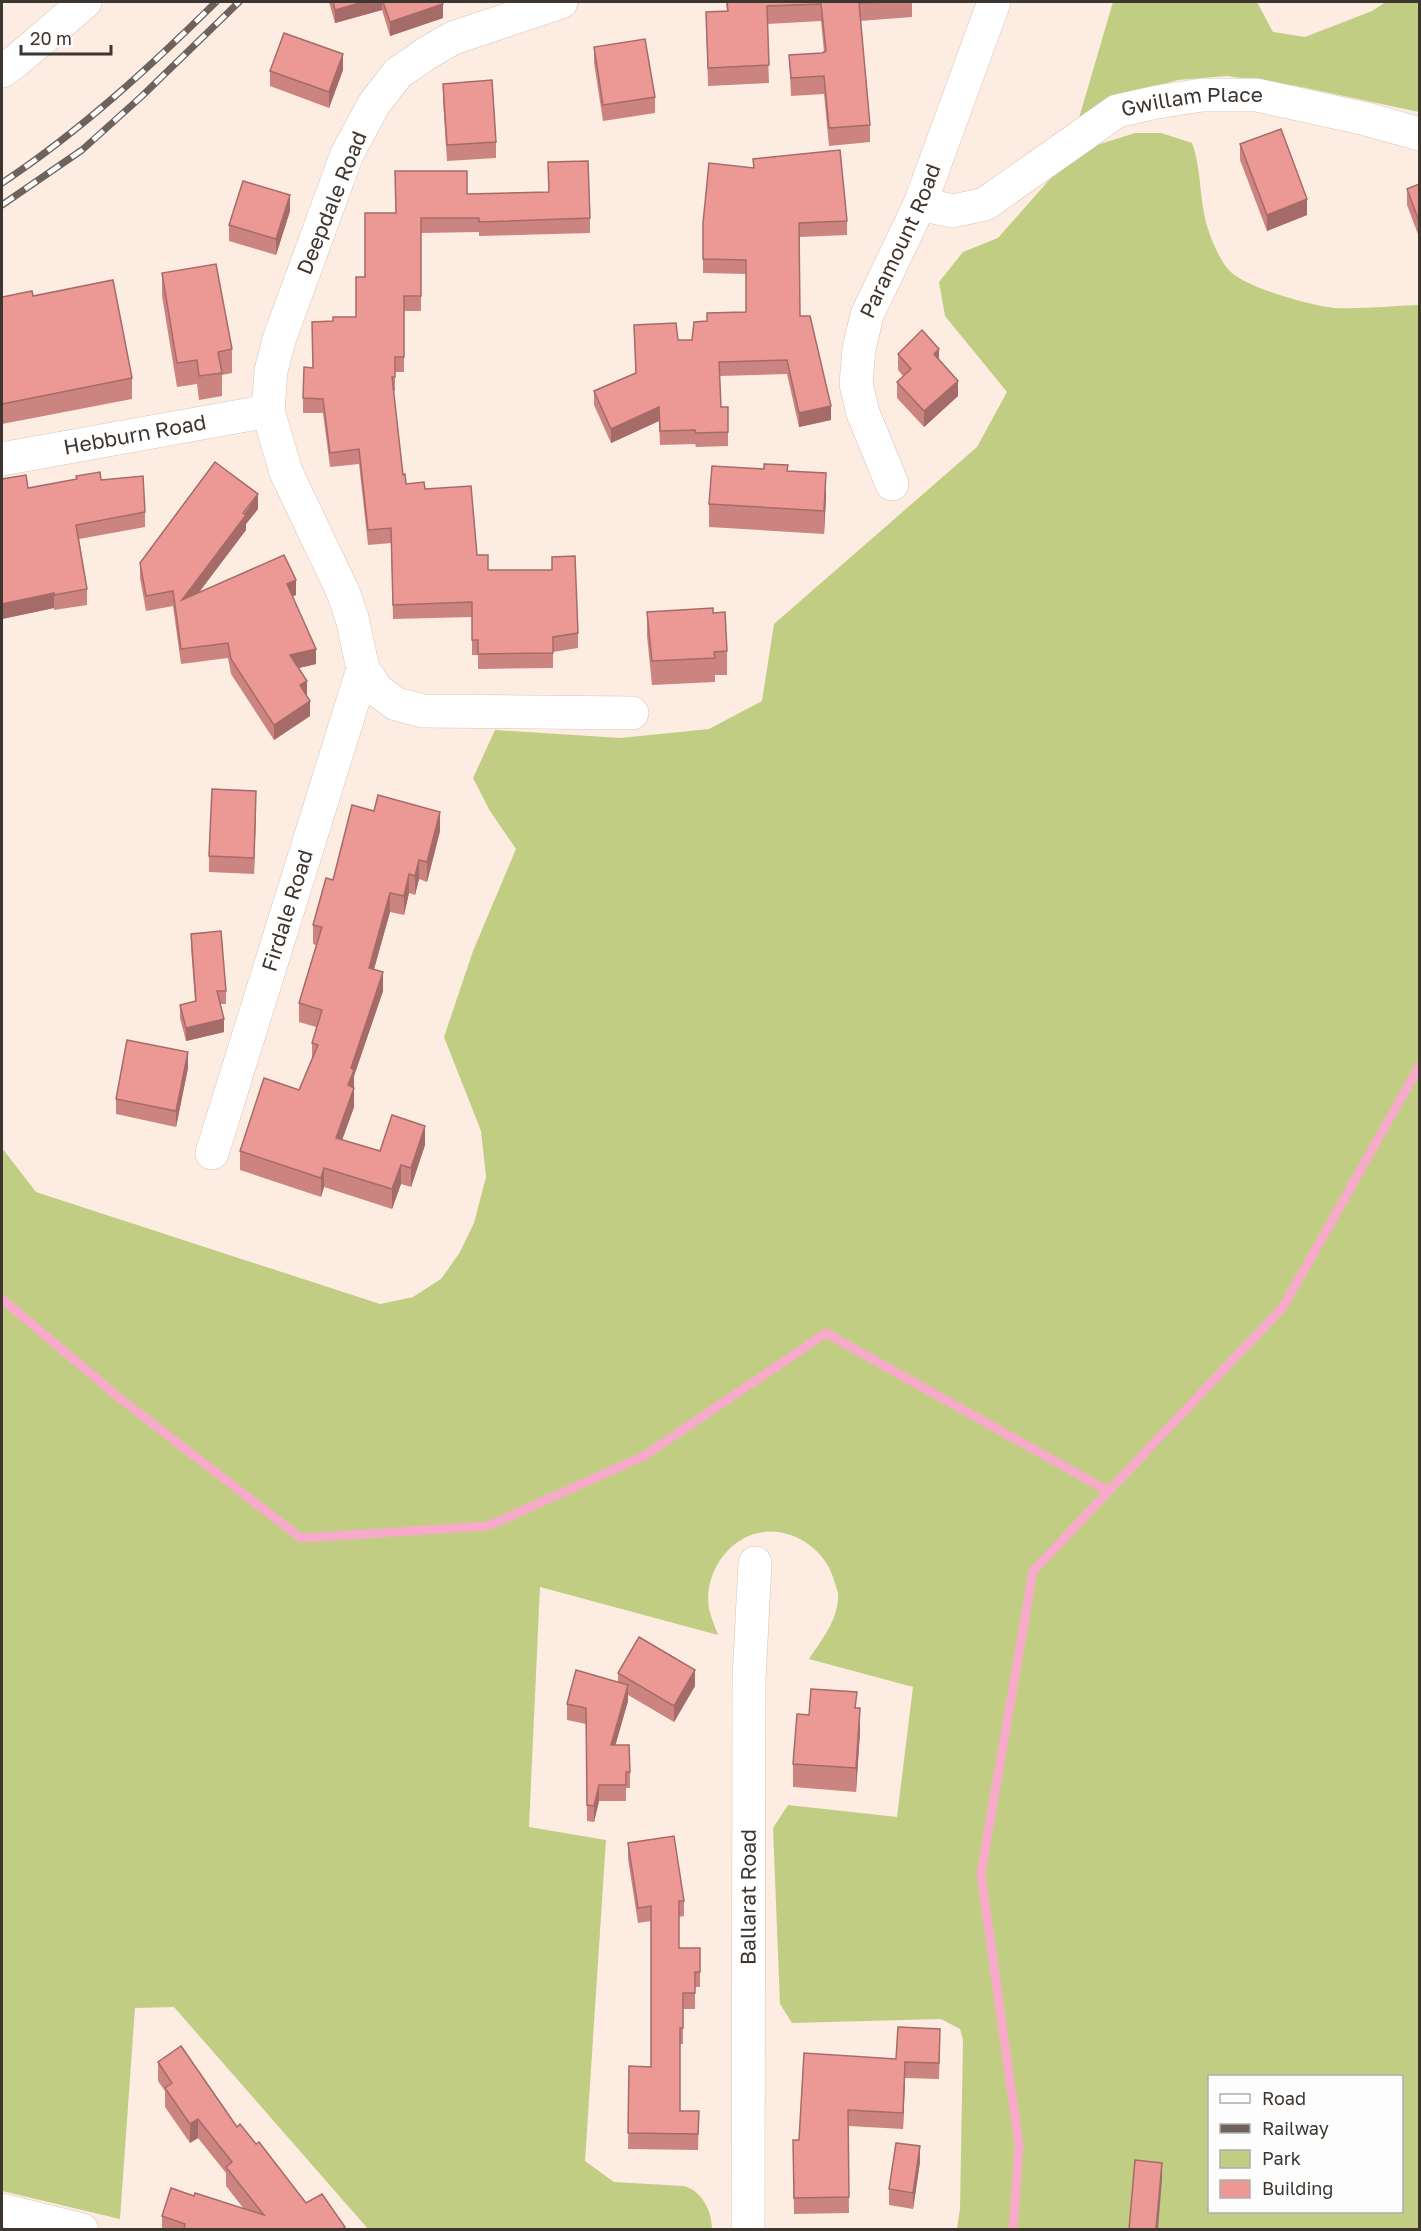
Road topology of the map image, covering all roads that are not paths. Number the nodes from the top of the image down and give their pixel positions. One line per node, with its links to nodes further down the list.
1 (85, 2): 5 (street)
2 (561, 2): 4 (street, Deepdale Road)
3 (994, 2): 7 (street, Paramount Road)
4 (511, 9): 8 (street, Deepdale Road)
5 (6, 59)
6 (1419, 134): 7 (street, Gwillam Place)
7 (920, 204): 10 (street, Paramount Road)
8 (268, 411): 9 (street, Hebburn Road); 11 (street, Firdale Road)
9 (2, 459)
10 (892, 484)
11 (363, 669): 12 (street, Firdale Road); 13 (street, Firdale Road)
12 (632, 713)
13 (212, 1153)
14 (755, 1563): 17 (street, Ballarat Road)
15 (2, 2211): 16 (street)
16 (82, 2229)
17 (748, 2229)

